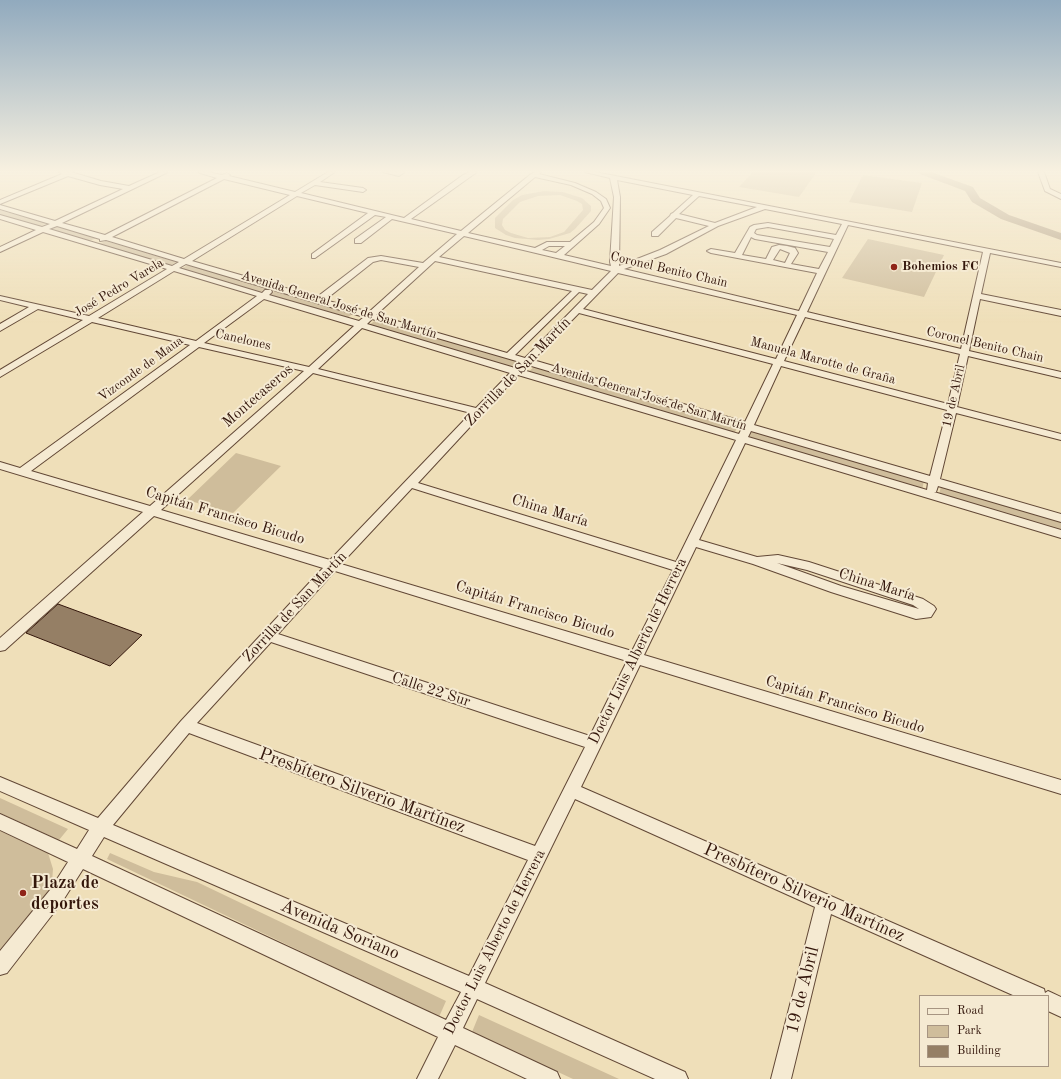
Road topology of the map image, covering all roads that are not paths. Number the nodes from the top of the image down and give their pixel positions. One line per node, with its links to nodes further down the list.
1 (19, 222): 19 (street, Avenida General José de San Martín)
2 (49, 222): 17 (street, Avenida General José de San Martín)
3 (57, 222): 17 (street)
4 (135, 222): 23 (street)
5 (249, 222): 36 (street, José Pedro Varela)
6 (360, 222): 32 (street)
7 (384, 222): 24 (street)
8 (415, 222): 21 (street, Coronel Benito Chain)
9 (478, 222): 21 (street, Montecaseros)
10 (597, 222): 26 (street)
11 (616, 222): 42 (street)
12 (667, 222): 22 (street)
13 (703, 222): 18 (street)
14 (723, 222): 18 (street, Zorrilla de San Martín)
15 (846, 222): 27 (street, Doctor Luis Alberto de Herrera)
16 (848, 222): 29 (street)
17 (54, 224): 19 (street); 23 (street, Avenida General José de San Martín)
18 (716, 225): 42 (street, Zorrilla de San Martín)
19 (42, 229): 25 (street, Avenida General José de San Martín); 28 (street)
20 (750, 233): 27 (street); 27 (street); 34 (street)
21 (464, 234): 30 (street, Coronel Benito Chain); 35 (street, Montecaseros)
22 (655, 234)
23 (107, 237): 25 (street); 36 (street, Avenida General José de San Martín)
24 (358, 242)
25 (93, 244): 41 (street, Avenida General José de San Martín)
26 (573, 244): 30 (street); 33 (street)
27 (835, 244): 43 (street, Doctor Luis Alberto de Herrera)
28 (0, 250)
29 (987, 250): 39 (street); 48 (street, 19 de Abril)
30 (536, 251): 33 (street, Coronel Benito Chain)
31 (711, 251): 34 (street)
32 (315, 256)
33 (558, 256): 42 (street, Coronel Benito Chain)
34 (737, 256): 37 (street)
35 (433, 258): 40 (street, Montecaseros); 45 (street)
36 (186, 261): 41 (street, José Pedro Varela); 44 (street, Avenida General José de San Martín)
37 (768, 262): 38 (street); 38 (street)
38 (787, 265): 43 (street)
39 (1061, 265)
40 (425, 266): 50 (street); 55 (street, Montecaseros)
41 (173, 269): 47 (street, Avenida General José de San Martín); 56 (street, José Pedro Varela)
42 (616, 270): 46 (street, Zorrilla de San Martín); 54 (street, Coronel Benito Chain)
43 (822, 272): 54 (street, Doctor Luis Alberto de Herrera)
44 (275, 287): 47 (street, Vizconde de Maua); 50 (street, Avenida General José de San Martín)
45 (578, 289): 46 (street); 61 (street)
46 (593, 293): 52 (street, Zorrilla de San Martín)
47 (263, 296): 57 (street, Avenida General José de San Martín); 59 (street, Vizconde de Maua)
48 (977, 296): 53 (street); 60 (street, 19 de Abril)
49 (0, 298): 51 (street, Canelones)
50 (319, 300): 55 (street, Avenida General José de San Martín)
51 (36, 307): 56 (street, Canelones); 58 (street)
52 (577, 310): 62 (street, Zorrilla de San Martín); 63 (street, Manuela Marotte de Graña)
53 (1061, 313)
54 (802, 314): 60 (street, Coronel Benito Chain); 63 (street, Doctor Luis Alberto de Herrera)
55 (371, 315): 57 (street, Montecaseros); 61 (street, Avenida General José de San Martín)
56 (90, 320): 59 (street, Canelones); 66 (street, José Pedro Varela)
57 (360, 325): 64 (street, Montecaseros); 65 (street, Avenida General José de San Martín)
58 (0, 328)
59 (198, 343): 64 (street, Canelones); 73 (street, Vizconde de Maua)
60 (964, 352): 67 (street, Coronel Benito Chain); 68 (street, 19 de Abril)
61 (509, 356): 62 (street, Avenida General José de San Martín)
62 (526, 362): 65 (street, Zorrilla de San Martín); 70 (street, Avenida General José de San Martín)
63 (778, 362): 68 (street, Manuela Marotte de Graña); 70 (street, Doctor Luis Alberto de Herrera)
64 (311, 370): 69 (street, Canelones); 77 (street, Montecaseros)
65 (517, 371): 69 (street, Zorrilla de San Martín); 70 (street, Avenida General José de San Martín)
66 (0, 374)
67 (1061, 375)
68 (952, 409): 71 (street, Manuela Marotte de Graña); 74 (street, 19 de Abril)
69 (478, 412): 75 (street, Zorrilla de San Martín)
70 (745, 432): 74 (street, Avenida General José de San Martín); 76 (street, Avenida General José de San Martín); 80 (street, Doctor Luis Alberto de Herrera)
71 (1061, 437)
72 (0, 465): 73 (street, Capitán Francisco Bicudo)
73 (23, 471): 77 (street, Capitán Francisco Bicudo)
74 (934, 481): 76 (street, 19 de Abril); 78 (street, Avenida General José de San Martín)
75 (410, 484): 82 (street, Zorrilla de San Martín); 83 (street, China María)
76 (930, 494): 79 (street, Avenida General José de San Martín)
77 (151, 511): 82 (street, Capitán Francisco Bicudo); 85 (street, Montecaseros)
78 (1061, 518)
79 (1061, 534)
80 (692, 542): 81 (street, China María); 83 (street, Doctor Luis Alberto de Herrera)
81 (757, 561): 81 (street, China María)
82 (333, 565): 84 (street, Zorrilla de San Martín); 86 (street, Capitán Francisco Bicudo)
83 (680, 568): 86 (street, Doctor Luis Alberto de Herrera)
84 (268, 636): 87 (street, Zorrilla de San Martín); 88 (street, Calle 22 Sur)
85 (0, 646)
86 (635, 658): 88 (street, Doctor Luis Alberto de Herrera); 90 (street, Capitán Francisco Bicudo)
87 (186, 725): 93 (street, Zorrilla de San Martín); 94 (street, Presbítero Silverio Martínez)
88 (593, 744): 91 (street, Doctor Luis Alberto de Herrera)
89 (0, 784): 93 (street, Avenida Soriano)
90 (1061, 787)
91 (571, 790): 94 (street, Doctor Luis Alberto de Herrera); 96 (street, Presbítero Silverio Martínez)
92 (0, 822): 95 (street)
93 (102, 827): 95 (street, Zorrilla de San Martín); 98 (street, Avenida Soriano)
94 (538, 856): 98 (street, Doctor Luis Alberto de Herrera)
95 (80, 859): 97 (street, Zorrilla de San Martín); 102 (street)
96 (825, 902): 99 (street, Presbítero Silverio Martínez); 106 (street, 19 de Abril)
97 (0, 966)
98 (472, 987): 102 (street, Doctor Luis Alberto de Herrera); 105 (street, Avenida Soriano)
99 (1035, 995)
100 (1049, 1001): 101 (street)
101 (1061, 1006)
102 (450, 1033): 103 (street, Doctor Luis Alberto de Herrera); 104 (street)
103 (427, 1079)
104 (550, 1079)
105 (678, 1079)
106 (781, 1079)

